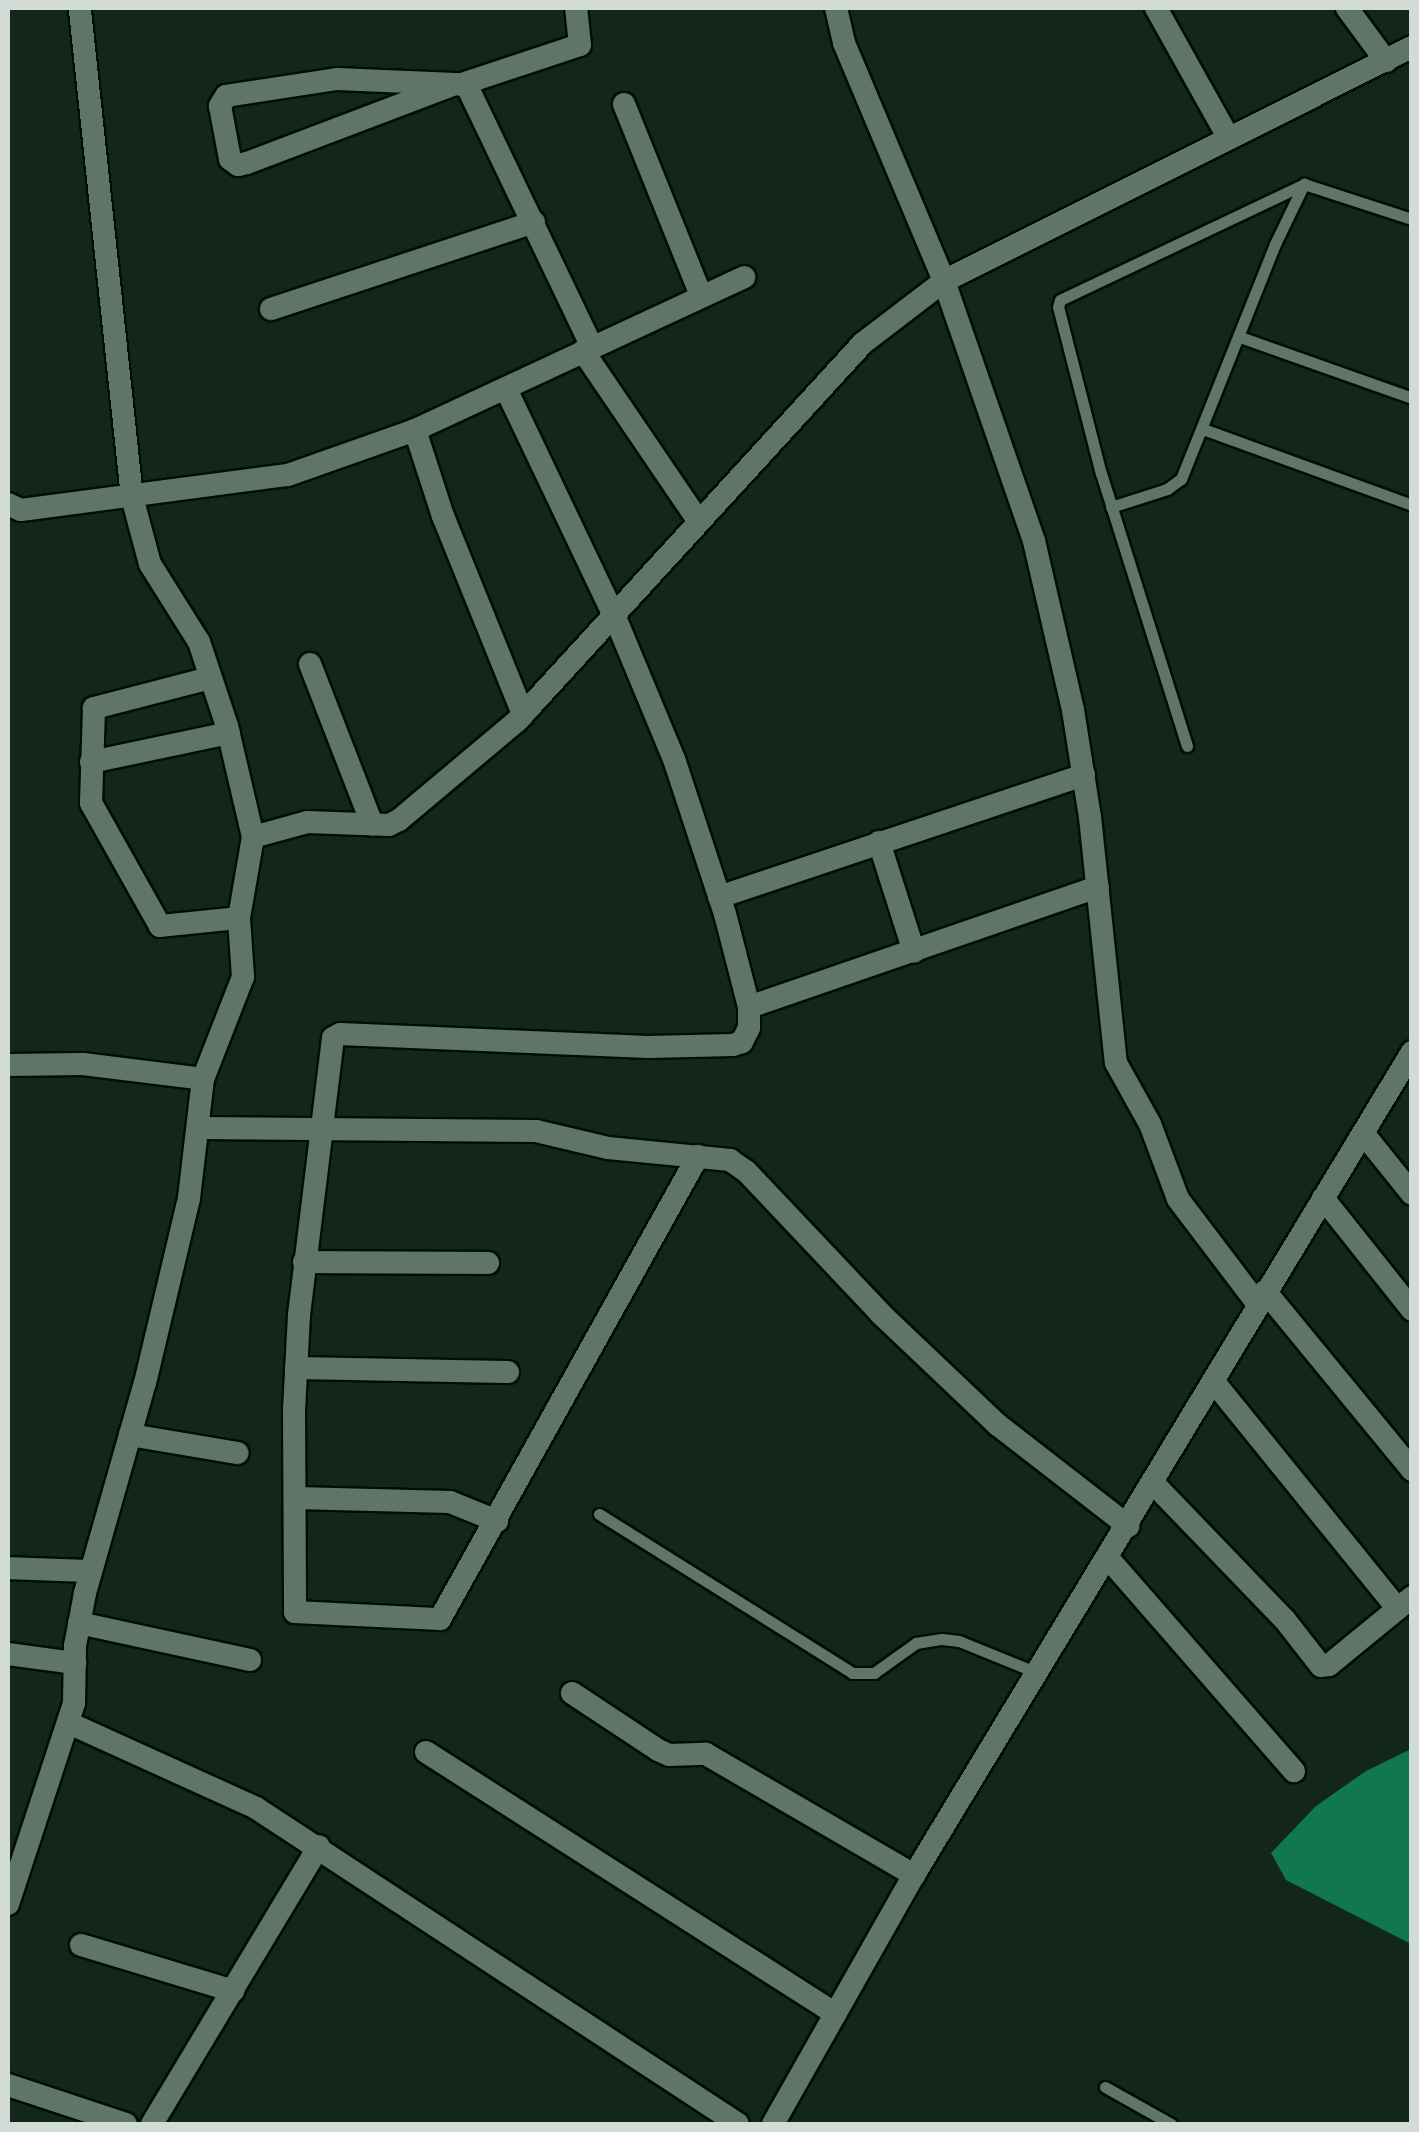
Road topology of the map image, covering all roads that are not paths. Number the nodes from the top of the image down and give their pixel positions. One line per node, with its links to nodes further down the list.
1 (80, 8): 24 (street)
2 (576, 8): 8 (street)
3 (836, 8): 15 (street)
4 (1156, 8): 10 (street)
5 (1347, 8): 7 (street)
6 (1412, 48): 7 (street)
7 (1386, 61): 10 (street)
8 (458, 84): 8 (street); 13 (street)
9 (624, 104): 16 (street)
10 (1228, 137): 15 (street)
11 (1304, 184): 12 (lane); 18 (lane); 27 (lane)
12 (1412, 219)
13 (534, 222): 17 (street); 19 (street)
14 (744, 277): 16 (street)
15 (944, 281): 28 (street); 36 (street)
16 (701, 296): 19 (street)
17 (271, 309)
18 (1240, 336): 21 (lane); 22 (lane)
19 (587, 349): 20 (street); 28 (street)
20 (506, 389): 23 (street); 29 (street)
21 (1412, 398)
22 (1203, 429): 26 (lane); 27 (lane)
23 (415, 430): 24 (street); 32 (street)
24 (132, 496): 25 (street); 31 (street)
25 (8, 504)
26 (1412, 505)
27 (1111, 507): 34 (lane)
28 (698, 520): 29 (street)
29 (614, 616): 32 (street); 41 (street)
30 (310, 664): 37 (street)
31 (210, 678): 33 (street); 35 (street)
32 (523, 714): 37 (street)
33 (229, 733): 35 (street); 38 (street)
34 (1187, 746)
35 (91, 762): 42 (street)
36 (1084, 776): 39 (street); 40 (street)
37 (372, 824): 38 (street)
38 (253, 838): 42 (street)
39 (879, 842): 41 (street); 43 (street)
40 (1098, 887): 43 (street); 56 (street)
41 (719, 897): 44 (street)
42 (239, 918): 47 (street)
43 (914, 952): 44 (street)
44 (749, 1008): 49 (street)
45 (1412, 1052): 50 (street)
46 (8, 1065): 47 (street)
47 (203, 1079): 48 (street)
48 (200, 1128): 49 (street); 61 (street)
49 (318, 1129): 51 (street); 54 (street)
50 (1362, 1133): 52 (street); 53 (street)
51 (698, 1156): 67 (street); 68 (street)
52 (1412, 1194)
53 (1323, 1198): 56 (street); 57 (street)
54 (304, 1262): 55 (street); 58 (street)
55 (488, 1263)
56 (1261, 1297): 60 (street); 63 (street)
57 (1412, 1310)
58 (296, 1368): 59 (street); 65 (street)
59 (508, 1372)
60 (1214, 1382): 64 (street); 72 (street)
61 (130, 1435): 62 (street); 71 (street)
62 (238, 1453)
63 (1412, 1470)
64 (1154, 1484): 68 (street); 72 (street)
65 (296, 1498): 67 (street); 67 (street)
66 (599, 1514): 77 (lane)
67 (497, 1521)
68 (1128, 1526): 69 (street)
69 (1108, 1558): 77 (street); 81 (street)
70 (8, 1568): 71 (street)
71 (92, 1571): 73 (street)
72 (1405, 1603)
73 (79, 1623): 75 (street); 76 (street)
74 (8, 1654): 76 (street)
75 (250, 1660)
76 (76, 1663): 79 (street)
77 (1038, 1674): 83 (street)
78 (572, 1693): 83 (street)
79 (68, 1724): 82 (street); 84 (street)
80 (426, 1752): 87 (street)
81 (1294, 1770)
82 (320, 1846): 86 (street); 92 (street)
83 (914, 1876): 87 (street)
84 (8, 1904)
85 (81, 1945): 86 (street)
86 (232, 1991): 91 (street)
87 (835, 2014): 93 (street)
88 (8, 2085): 90 (street)
89 (1104, 2087): 94 (lane)
90 (126, 2124)
91 (152, 2124)
92 (738, 2124)
93 (773, 2124)
94 (1170, 2124)

